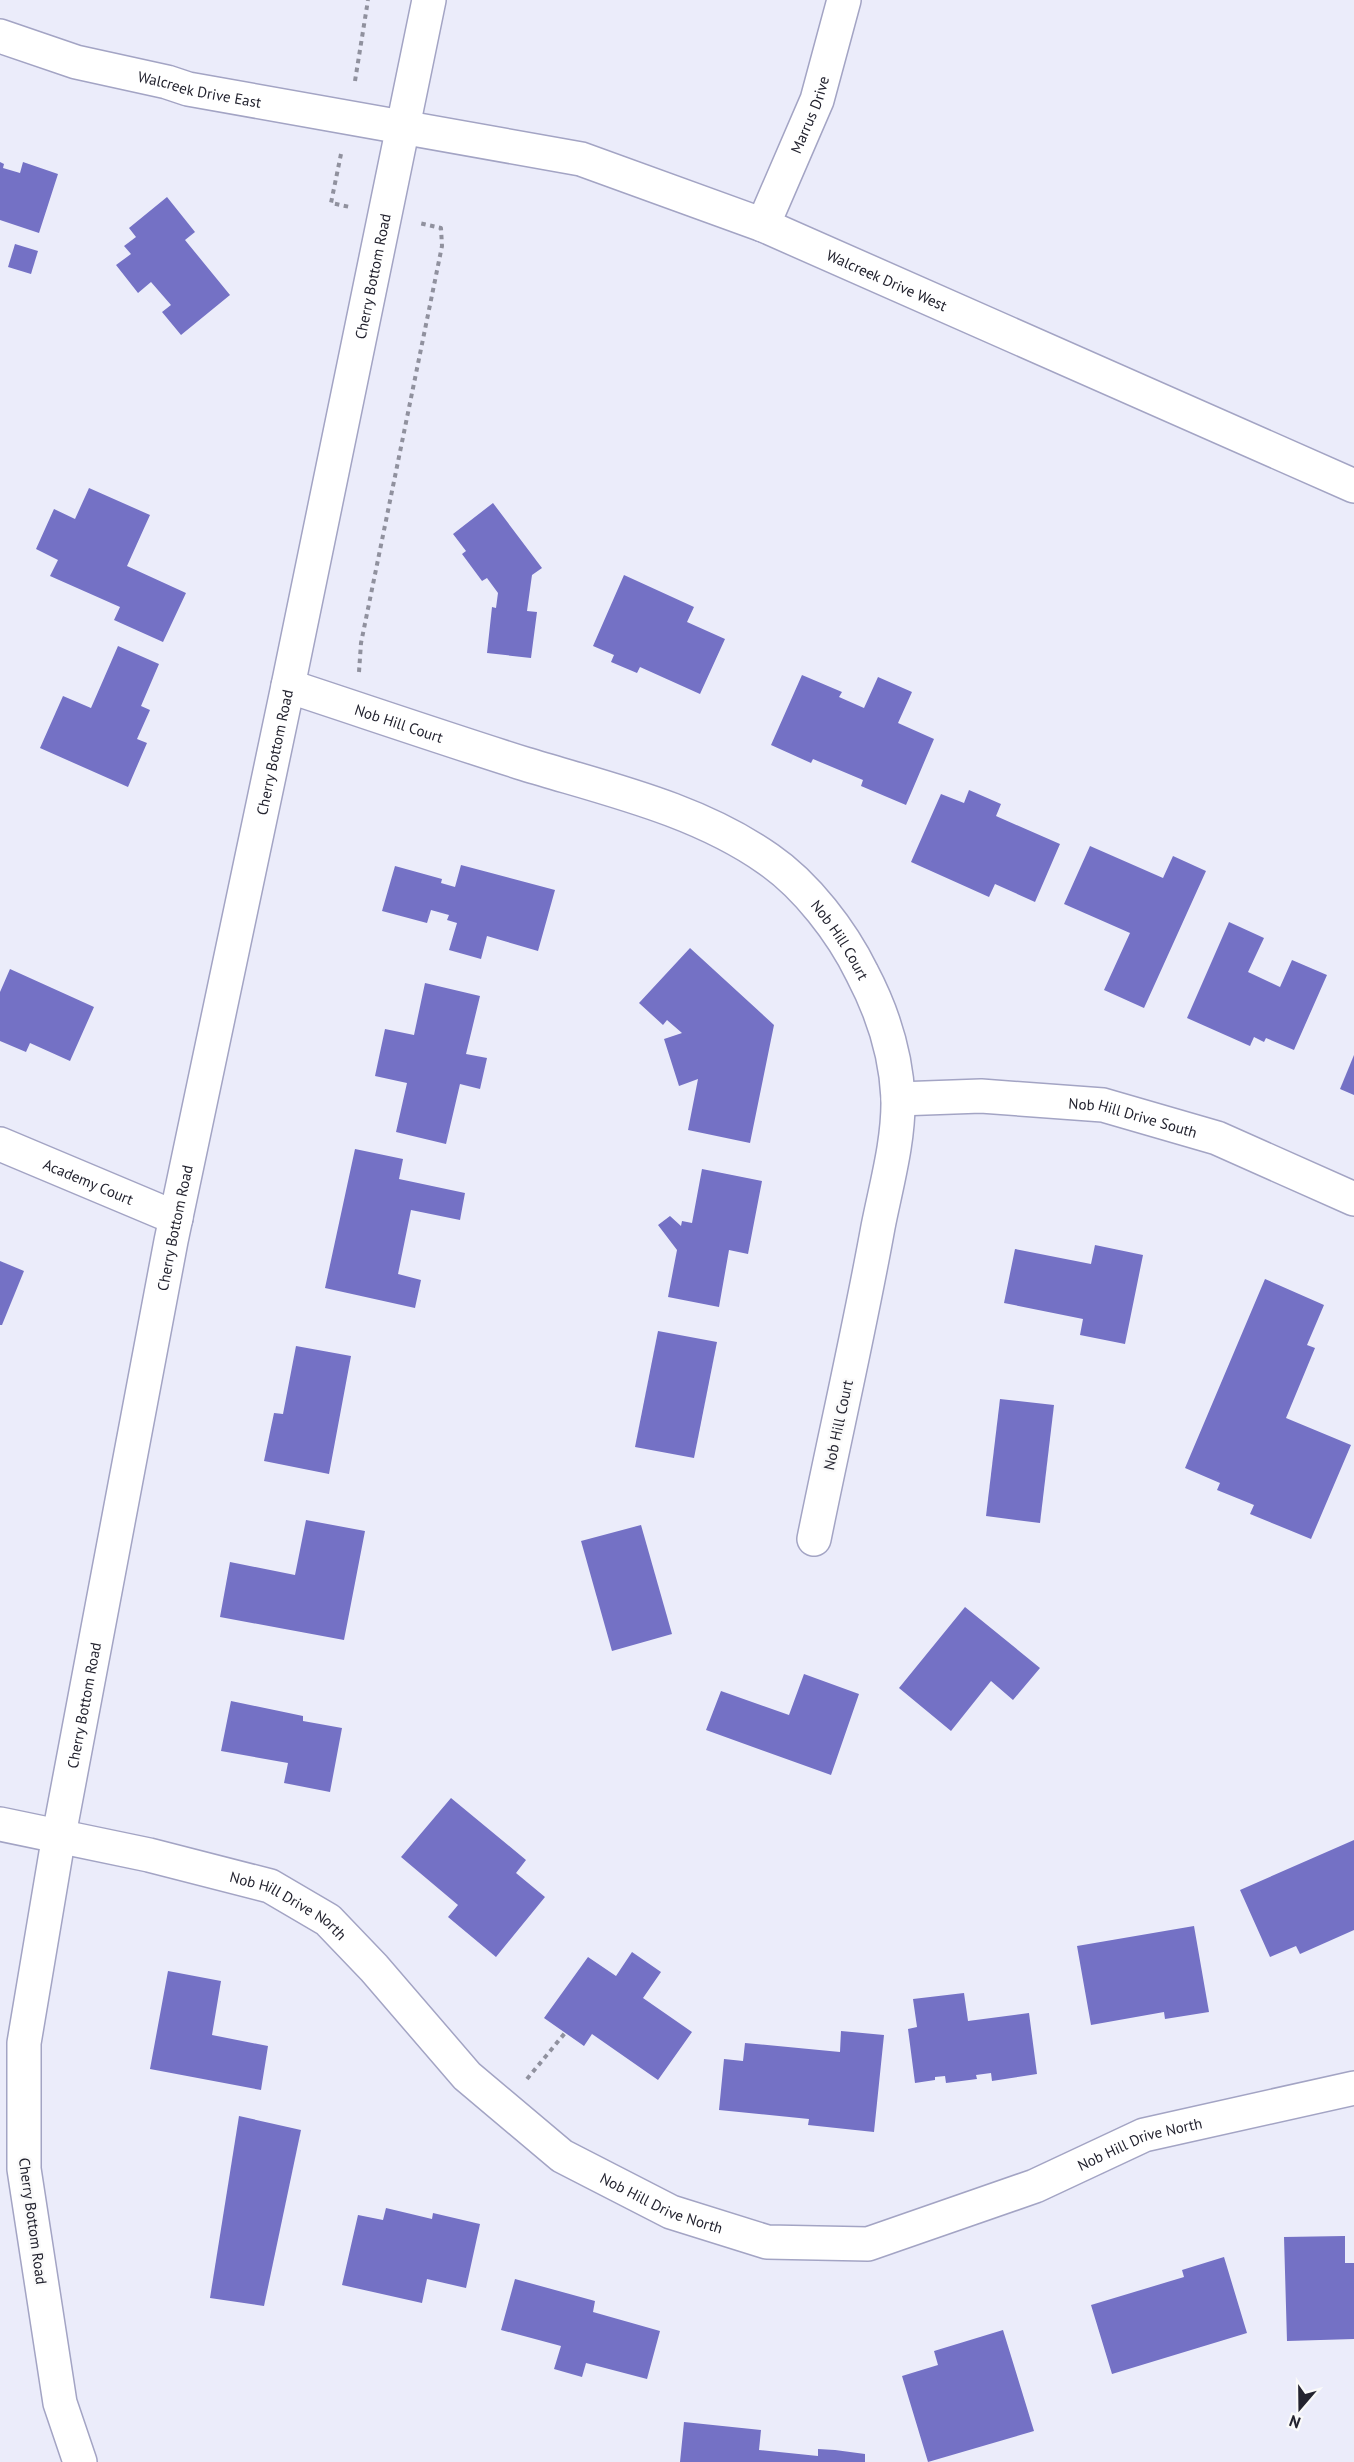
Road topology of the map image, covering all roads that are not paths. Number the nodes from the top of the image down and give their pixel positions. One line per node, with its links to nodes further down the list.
1 (429, 0): 4 (street, Cherry Bottom Road)
2 (844, 0): 5 (street, Marrus Drive)
3 (0, 36): 4 (street, Walcreek Drive East)
4 (402, 129): 5 (street, Walcreek Drive West); 7 (street, Cherry Bottom Road)
5 (763, 225): 6 (street, Walcreek Drive West)
6 (1354, 486)
7 (288, 686): 8 (street, Nob Hill Court); 11 (street, Cherry Bottom Road)
8 (898, 1099): 10 (street, Nob Hill Drive South); 12 (street, Nob Hill Court)
9 (0, 1144): 11 (street, Academy Court)
10 (1354, 1199)
11 (176, 1218): 14 (street, Cherry Bottom Road)
12 (814, 1539)
13 (0, 1824): 14 (street, Nob Hill Drive North)
14 (59, 1835): 15 (street, Nob Hill Drive North); 16 (street, Cherry Bottom Road)
15 (1354, 2088)
16 (80, 2462)

